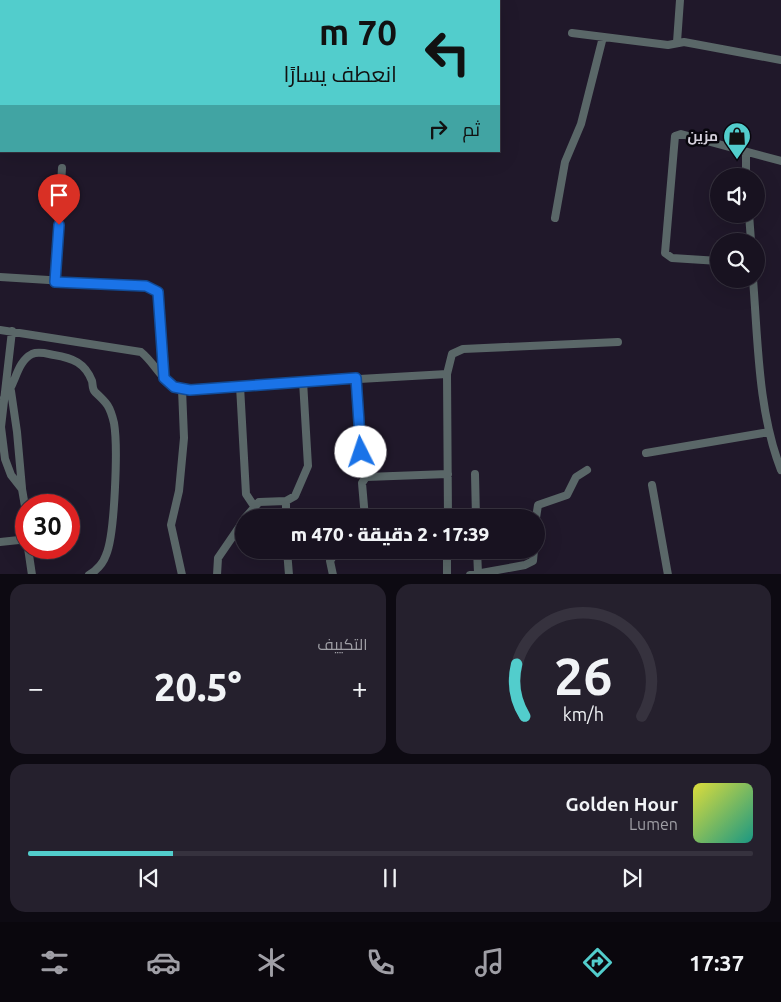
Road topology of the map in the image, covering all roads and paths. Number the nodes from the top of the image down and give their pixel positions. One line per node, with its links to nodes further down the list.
1 (680, 0): 4 (street)
2 (572, 33): 3 (street)
3 (603, 37): 4 (street); 10 (street)
4 (677, 42): 5 (street)
5 (781, 60)
6 (746, 153): 7 (street); 9 (street); 11 (street)
7 (781, 162)
8 (62, 168): 13 (street)
9 (746, 168)
10 (555, 218)
11 (710, 260)
12 (0, 277): 13 (street)
13 (55, 282): 19 (street)
14 (754, 288): 26 (street)
15 (0, 330): 16 (street)
16 (12, 331): 19 (street); 25 (street)
17 (618, 342): 18 (street)
18 (447, 374): 20 (street); 31 (street)
19 (164, 378): 23 (street)
20 (356, 378): 21 (street); 27 (street)
21 (303, 381): 22 (street); 36 (street)
22 (240, 386): 23 (street); 37 (street)
23 (182, 389): 55 (street)
24 (10, 391): 25 (street); 34 (street); 54 (street)
25 (4, 398): 34 (street)
26 (769, 432): 28 (street); 30 (street)
27 (361, 452)
28 (646, 453)
29 (586, 470): 43 (street)
30 (781, 470)
31 (448, 474): 40 (street); 41 (street)
32 (475, 474): 42 (street)
33 (652, 485): 61 (street)
34 (22, 489): 35 (street)
35 (23, 494)
36 (286, 501): 37 (street); 39 (street)
37 (254, 506): 38 (street)
38 (252, 509)
39 (286, 509)
40 (364, 509)
41 (448, 509)
42 (476, 509)
43 (537, 509)
44 (235, 533): 56 (street)
45 (15, 540): 46 (street)
46 (0, 542)
47 (30, 559): 53 (street)
48 (287, 559): 57 (street)
49 (332, 559): 58 (street)
50 (447, 559): 59 (street)
51 (476, 559): 60 (street)
52 (531, 559): 60 (street)
53 (32, 574)
54 (89, 574)
55 (182, 574)
56 (217, 574)
57 (289, 574)
58 (333, 574)
59 (447, 574)
60 (474, 574)
61 (668, 574)

